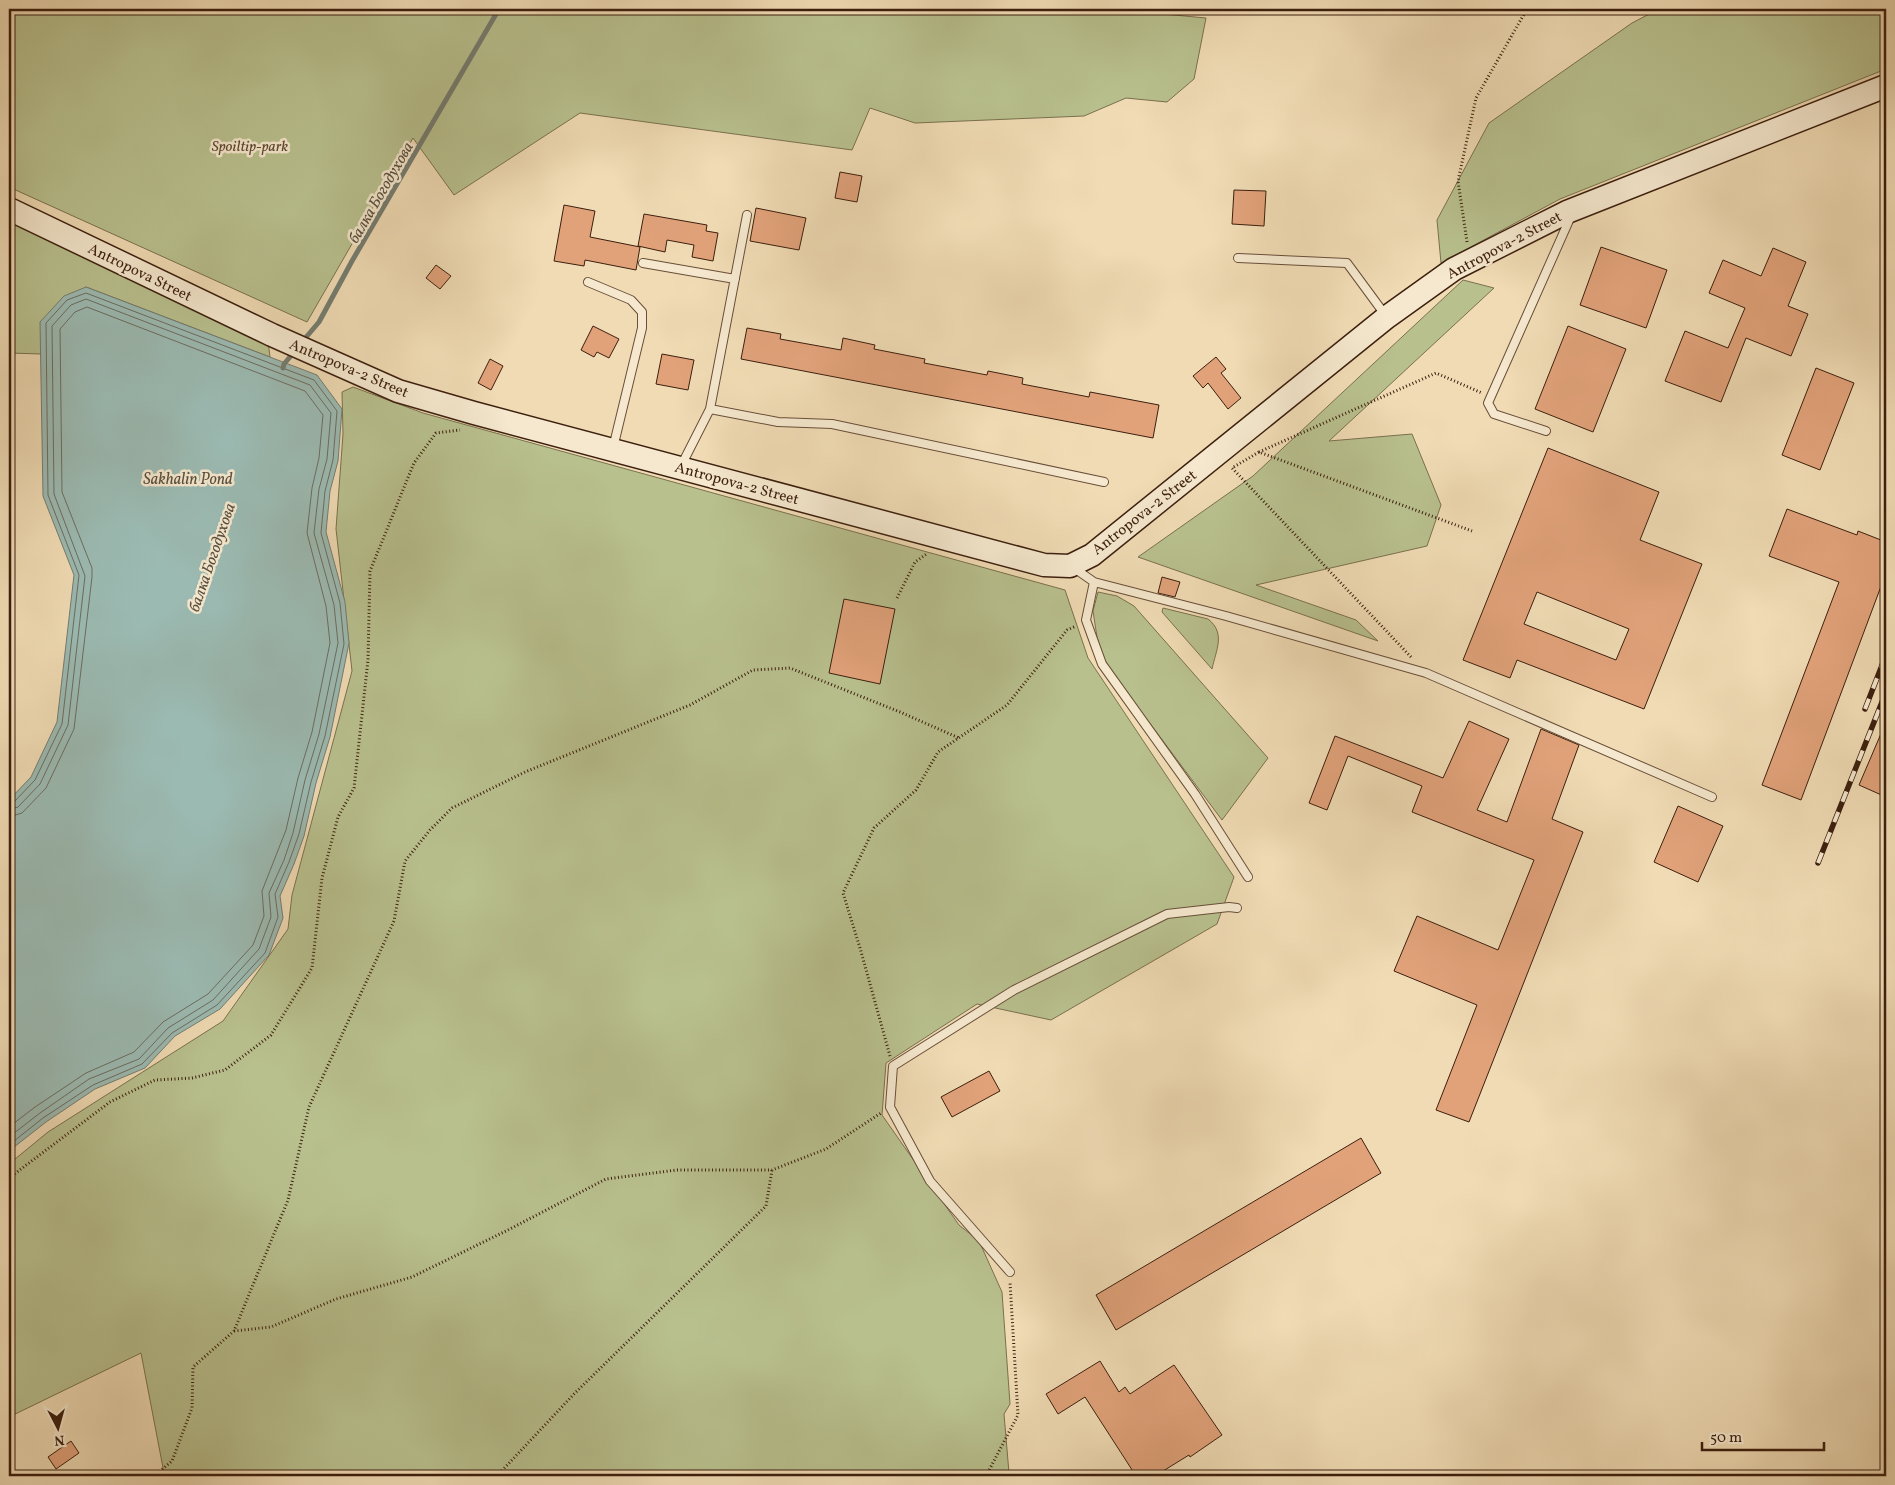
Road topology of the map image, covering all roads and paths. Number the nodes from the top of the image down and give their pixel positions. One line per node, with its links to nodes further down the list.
1 (1528, 9): 7 (path)
2 (1886, 86): 4 (street, Antropova-2 Street)
3 (9, 209): 12 (street, Antropova Street)
4 (1574, 210): 7 (street, Antropova-2 Street); 13 (lane)
5 (747, 216): 9 (lane)
6 (1238, 258): 11 (lane)
7 (1470, 261): 11 (street, Antropova-2 Street)
8 (642, 263): 9 (lane)
9 (735, 278): 14 (lane)
10 (588, 282): 17 (lane)
11 (1387, 317): 23 (street, Antropova-2 Street)
12 (272, 335): 15 (street, Antropova-2 Street)
13 (1491, 397): 16 (lane); 18 (path)
14 (710, 409): 19 (lane); 20 (lane)
15 (474, 413): 17 (street, Antropova-2 Street); 35 (path)
16 (1546, 431)
17 (612, 450): 19 (street, Antropova-2 Street)
18 (1259, 452): 21 (path); 27 (path)
19 (680, 468): 22 (street, Antropova-2 Street)
20 (1104, 482)
21 (1472, 531)
22 (948, 539): 23 (street, Antropova-2 Street); 25 (path)
23 (1070, 566): 24 (lane)
24 (1094, 582): 26 (lane); 27 (lane)
25 (897, 598)
26 (1086, 620): 28 (path); 30 (lane)
27 (1426, 672): 29 (lane)
28 (959, 738): 32 (path); 37 (path)
29 (1712, 798)
30 (1248, 877)
31 (1237, 908): 32 (lane)
32 (893, 1066): 33 (lane)
33 (890, 1107): 34 (path); 36 (lane)
34 (772, 1170): 37 (path); 39 (path)
35 (9, 1178)
36 (1010, 1272): 40 (path)
37 (234, 1331): 38 (path)
38 (154, 1476)
39 (497, 1476)
40 (986, 1476)

